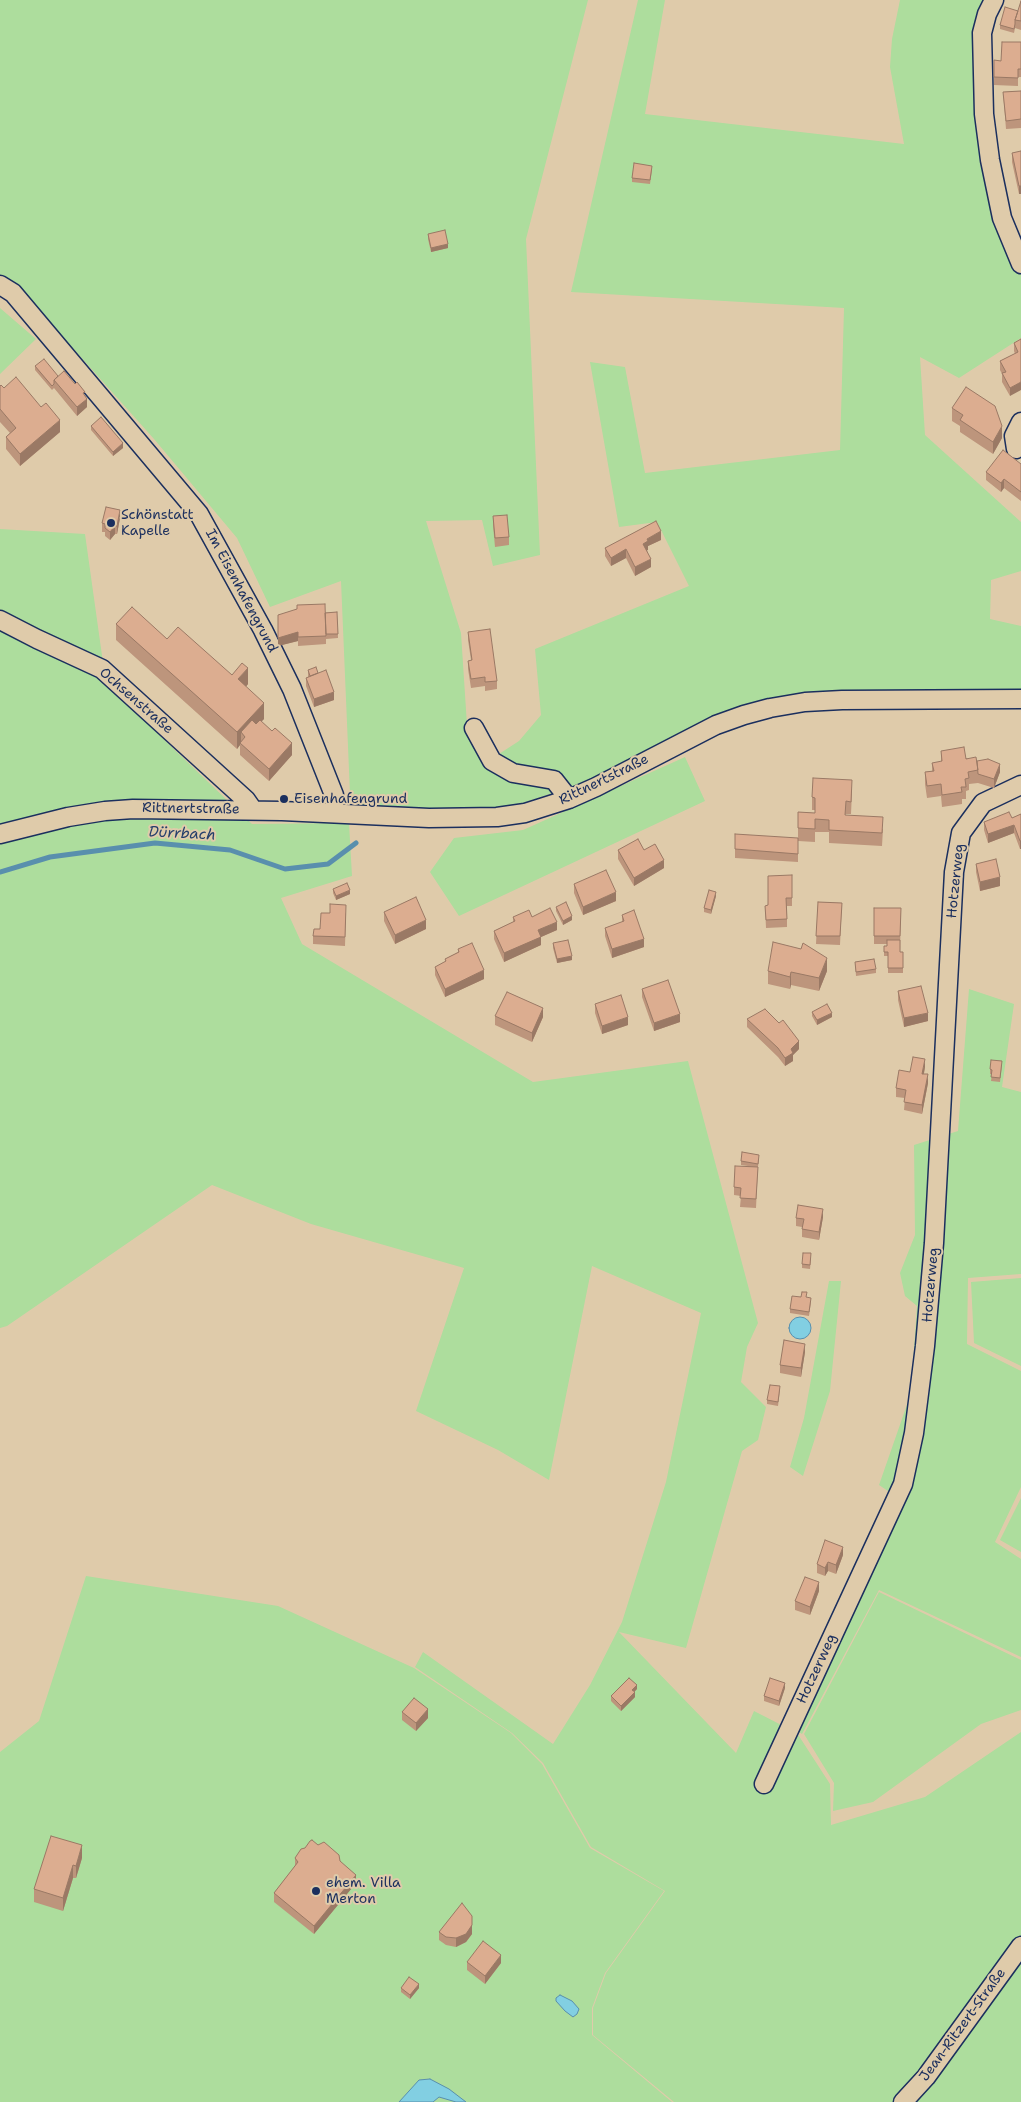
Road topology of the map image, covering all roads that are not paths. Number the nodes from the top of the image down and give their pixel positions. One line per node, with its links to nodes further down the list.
1 (994, 0): 2 (street)
2 (1021, 264)
3 (7, 289): 12 (street, Im Eisenhafengrund)
4 (1021, 422): 5 (street)
5 (1016, 449)
6 (0, 620): 11 (street, Ochsenstraße)
7 (1021, 699): 10 (street, Rittnertstraße)
8 (474, 728): 10 (street)
9 (1021, 785): 14 (street, Hotzerweg)
10 (569, 799): 12 (street, Rittnertstraße)
11 (253, 810): 12 (street, Rittnertstraße); 13 (street, Rittnertstraße)
12 (335, 813)
13 (0, 834)
14 (764, 1784)
15 (1021, 1946): 16 (street, Jean-Ritzert-Straße)
16 (903, 2102)

